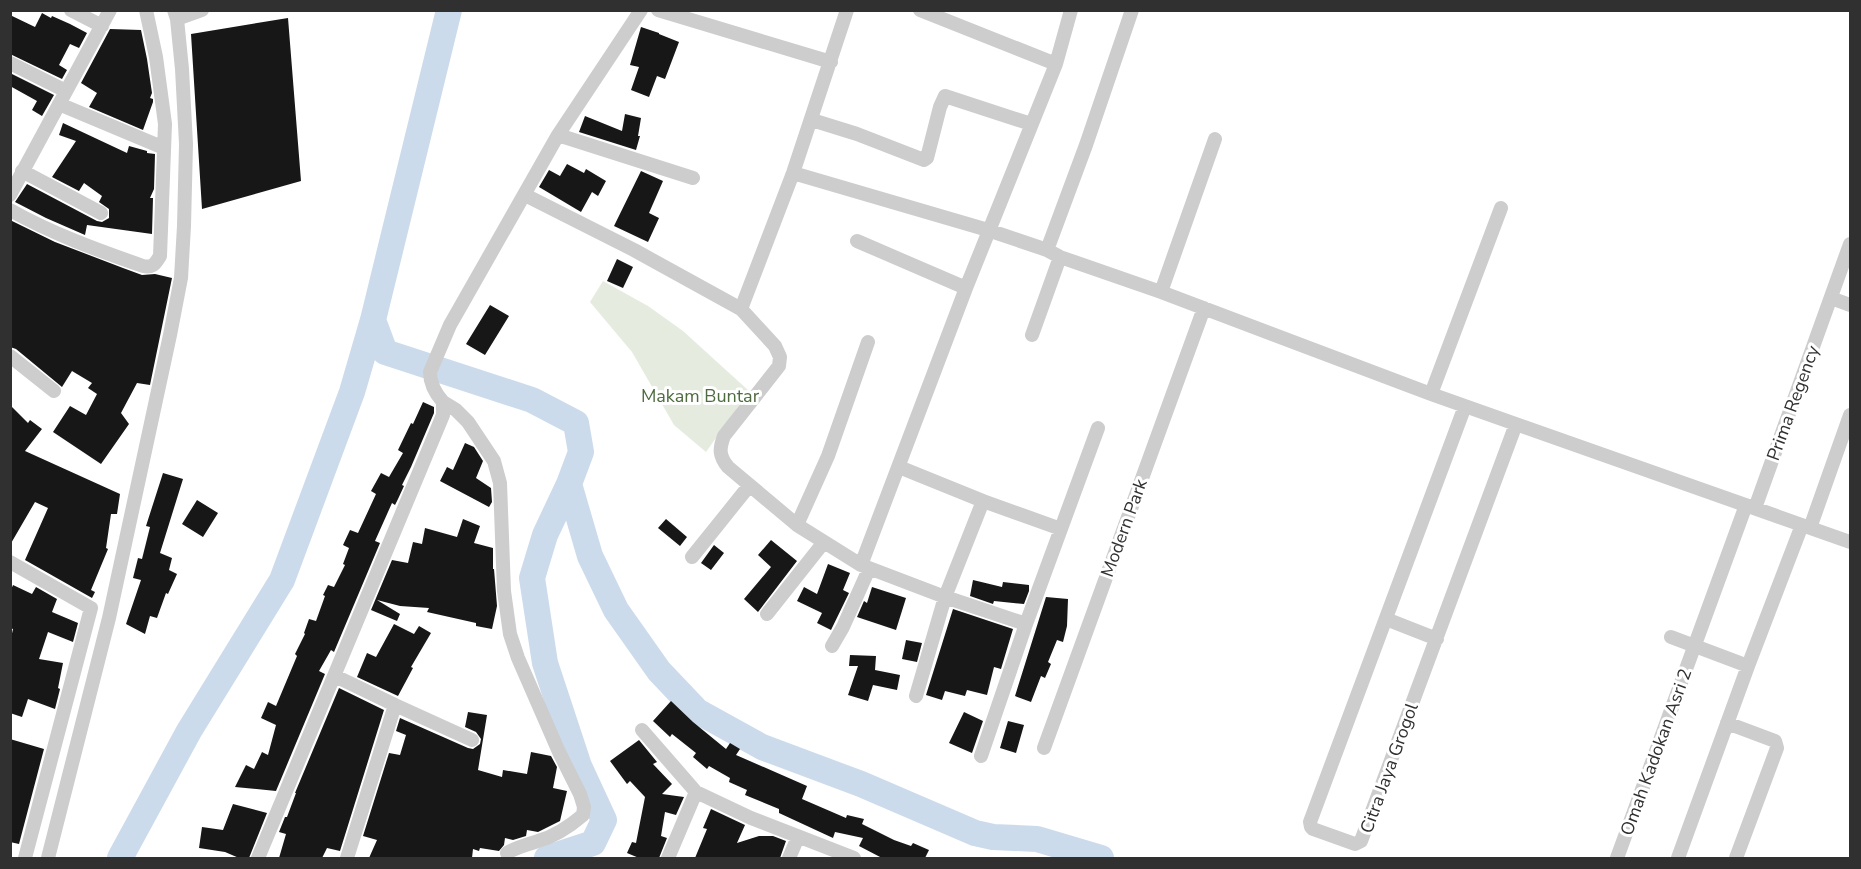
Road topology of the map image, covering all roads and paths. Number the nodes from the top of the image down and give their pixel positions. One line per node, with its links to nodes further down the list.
1 (71, 10): 12 (street)
2 (110, 10): 12 (street)
3 (146, 10): 22 (street)
4 (202, 10): 11 (street)
5 (641, 10): 20 (street)
6 (658, 10): 13 (street)
7 (847, 10): 13 (street)
8 (920, 10): 15 (street)
9 (1071, 10): 15 (street)
10 (1132, 10): 34 (street)
11 (175, 15): 85 (street)
12 (102, 26): 16 (street)
13 (831, 62): 18 (street)
14 (10, 63): 16 (street)
15 (1056, 64): 19 (street)
16 (66, 91): 17 (street)
17 (59, 104): 22 (street); 23 (street)
18 (812, 120): 19 (street); 24 (street)
19 (1031, 124): 31 (street)
20 (558, 135): 25 (street); 27 (street)
21 (1215, 139): 37 (street)
22 (164, 148): 29 (street)
23 (22, 171): 26 (street); 30 (street)
24 (793, 173): 31 (street); 41 (street)
25 (693, 178)
26 (10, 195)
27 (525, 195): 41 (street); 47 (street)
28 (1502, 208): 46 (street)
29 (10, 210)
30 (101, 213)
31 (988, 230): 34 (street); 36 (street)
32 (857, 241): 36 (street)
33 (1851, 244): 38 (street, Prima Regency)
34 (1047, 250): 35 (street)
35 (1060, 257): 37 (street); 42 (street)
36 (966, 288): 52 (street)
37 (1161, 292): 40 (street)
38 (1831, 298): 39 (street); 55 (street, Prima Regency)
39 (1851, 305)
40 (1204, 308): 46 (street); 79 (street, Modern Park)
41 (741, 309): 53 (street)
42 (1032, 334)
43 (868, 342): 56 (street)
44 (10, 357): 45 (street)
45 (54, 391)
46 (1431, 394): 48 (street)
47 (442, 402): 73 (street); 83 (street)
48 (1466, 406): 50 (street); 66 (street, Citra Jaya Grogol)
49 (1851, 415): 57 (street)
50 (1516, 424): 55 (street); 69 (street, Citra Jaya Grogol)
51 (1098, 428): 58 (street)
52 (899, 467): 54 (street); 63 (street)
53 (750, 486): 56 (street); 61 (street)
54 (983, 501): 58 (street); 64 (street)
55 (1751, 506): 57 (street); 71 (street, Omah Kadokan Asri 2)
56 (797, 525): 59 (street)
57 (1806, 526): 60 (street); 72 (street)
58 (1061, 529): 67 (street)
59 (824, 542): 63 (street); 65 (street)
60 (1851, 542)
61 (692, 557)
62 (10, 562): 84 (street)
63 (865, 567): 64 (street); 70 (street)
64 (945, 597): 67 (street); 74 (street)
65 (767, 614)
66 (1386, 619): 69 (street); 69 (street, Citra Jaya Grogol)
67 (1026, 624): 80 (street)
68 (1671, 638): 71 (street, Omah Kadokan Asri 2)
69 (1437, 639)
70 (832, 646)
71 (1694, 646): 72 (street, Omah Kadokan Asri 2); 91 (street, Omah Kadokan Asri 2)
72 (1748, 666): 76 (street)
73 (335, 676): 75 (street); 86 (street)
74 (916, 696)
75 (395, 705): 78 (street); 87 (street)
76 (1727, 723): 92 (street); 93 (street)
77 (642, 730): 81 (street)
78 (472, 740)
79 (1044, 748)
80 (981, 756)
81 (696, 792): 82 (street); 88 (street)
82 (798, 837): 89 (street); 90 (street)
83 (507, 853)
84 (25, 858)
85 (48, 858)
86 (258, 858)
87 (347, 858)
88 (668, 858)
89 (789, 858)
90 (854, 858)
91 (1617, 858)
92 (1678, 858)
93 (1736, 858)

